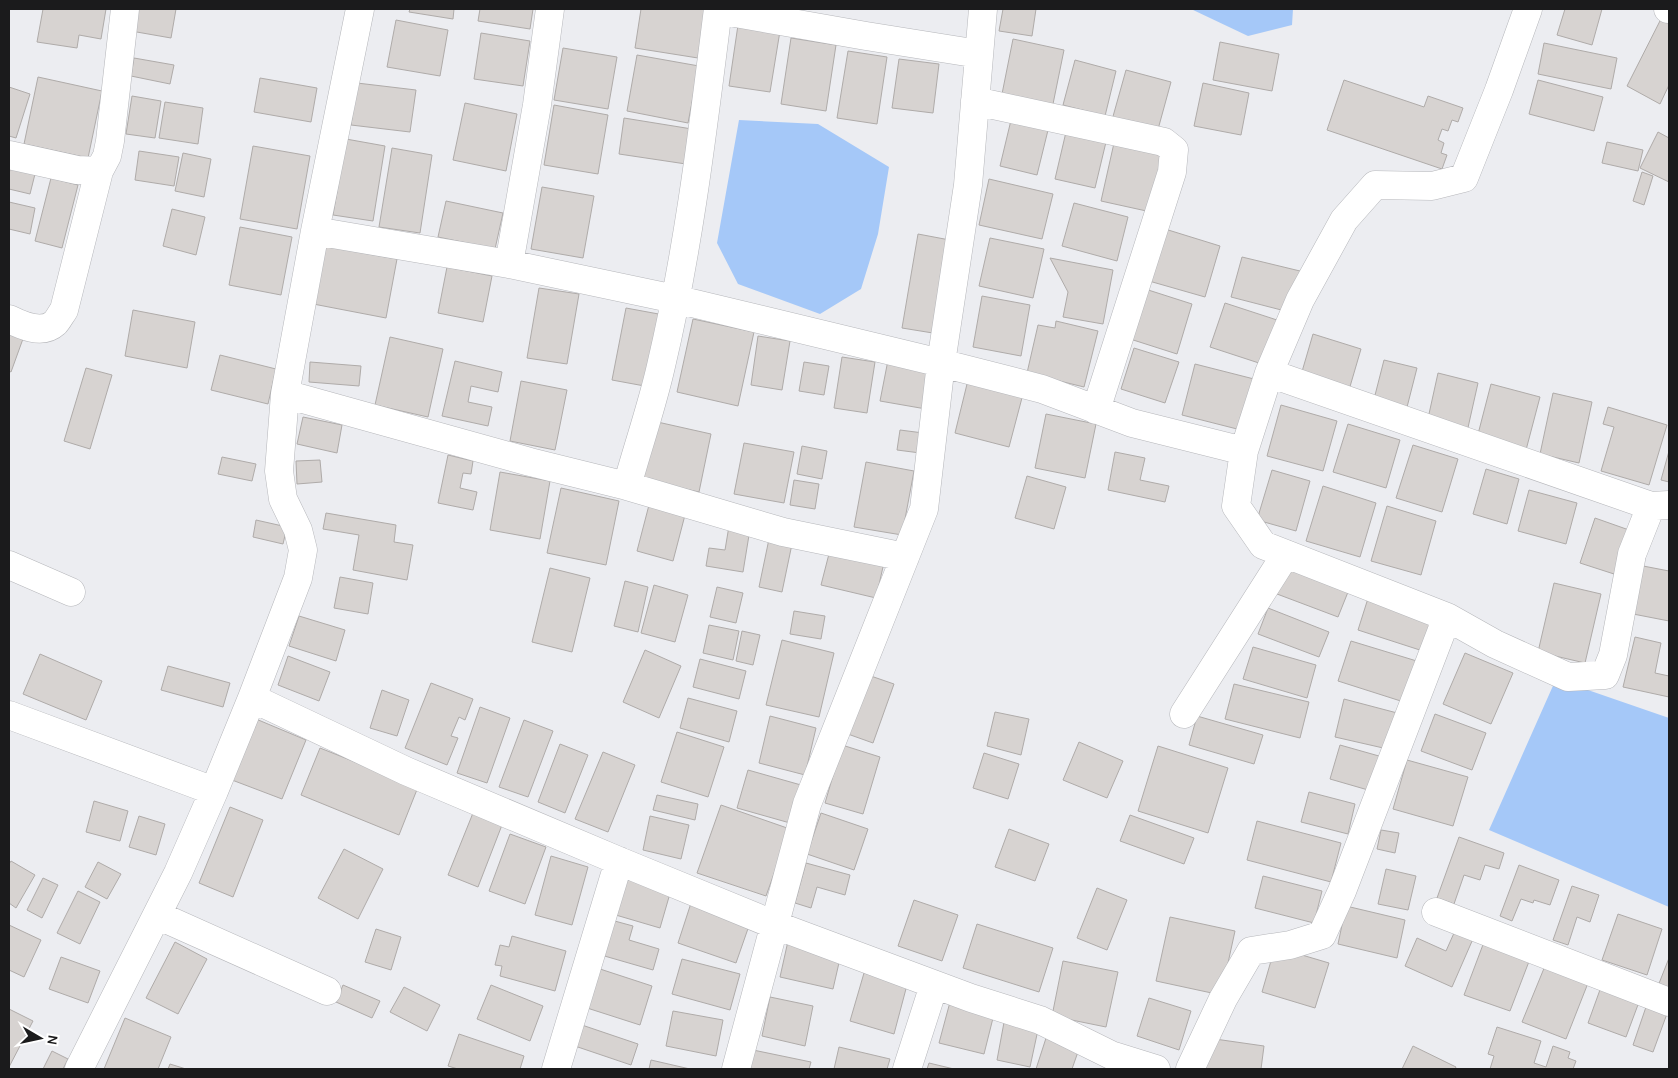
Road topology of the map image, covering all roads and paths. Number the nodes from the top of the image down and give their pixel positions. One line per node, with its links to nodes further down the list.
1 (125, 9): 10 (street)
2 (360, 9): 11 (street)
3 (550, 9): 12 (street)
4 (718, 9): 7 (street); 13 (street)
5 (983, 9): 7 (street)
6 (1528, 9): 16 (street)
7 (979, 54): 8 (street)
8 (975, 101): 15 (street); 18 (street)
9 (9, 155): 10 (street)
10 (99, 171): 14 (street)
11 (315, 231): 12 (street); 17 (street)
12 (509, 264): 13 (street)
13 (676, 299): 15 (street); 20 (street)
14 (9, 319)
15 (940, 363): 18 (street); 23 (street)
16 (1269, 373): 19 (street); 21 (street)
17 (285, 394): 20 (street); 27 (street)
18 (1096, 410): 19 (street)
19 (1244, 452): 22 (street)
20 (627, 486): 23 (street)
21 (1660, 506): 26 (street)
22 (1286, 554): 26 (street); 28 (street)
23 (905, 557): 34 (street)
24 (9, 565): 25 (street)
25 (71, 592)
26 (1447, 617): 43 (street)
27 (252, 698): 30 (street); 31 (street)
28 (1184, 714)
29 (9, 715): 30 (street)
30 (214, 791): 33 (street)
31 (619, 861): 34 (street); 39 (street)
32 (1436, 912): 37 (street)
33 (157, 915): 36 (street); 38 (street)
34 (775, 925): 35 (street); 40 (street)
35 (934, 985): 41 (street); 42 (street)
36 (327, 991)
37 (1669, 1002)
38 (79, 1069)
39 (556, 1069)
40 (736, 1069)
41 (907, 1069)
42 (1156, 1069)
43 (1190, 1069)

